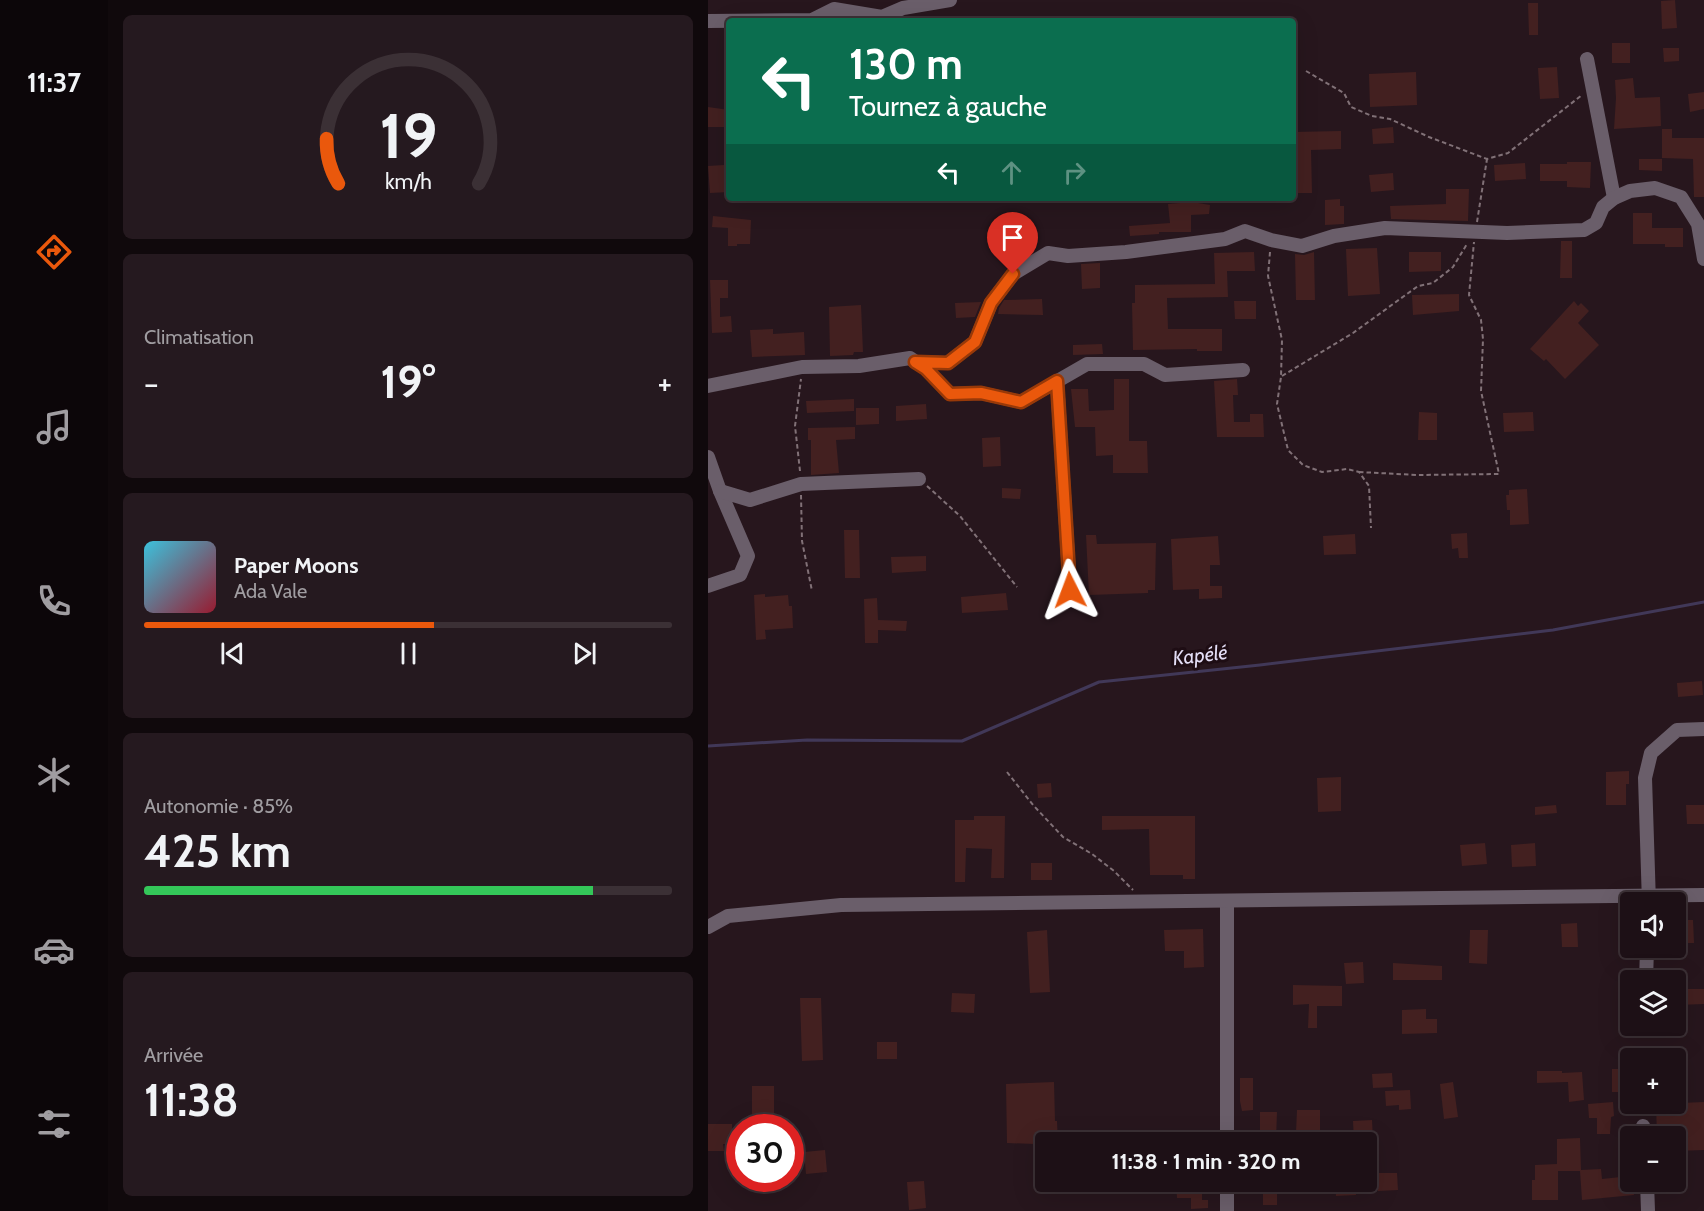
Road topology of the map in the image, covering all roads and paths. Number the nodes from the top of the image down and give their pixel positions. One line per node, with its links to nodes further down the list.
1 (950, 0): 2 (street)
2 (816, 18)
3 (708, 21): 4 (street)
4 (726, 21)
5 (1587, 59): 7 (street)
6 (1306, 71): 8 (path)
7 (1592, 88): 8 (path); 9 (street)
8 (1487, 159): 10 (path)
9 (1614, 198): 10 (street); 12 (street)
10 (1475, 231): 11 (street); 15 (path); 19 (path)
11 (1271, 240): 13 (street); 15 (path)
12 (1704, 259)
13 (915, 362): 16 (street); 17 (street)
14 (1243, 370): 16 (street)
15 (1281, 377): 19 (path)
16 (1057, 381): 25 (street)
17 (708, 386)
18 (708, 457): 21 (street)
19 (1359, 472): 22 (path)
20 (919, 479): 21 (street); 24 (path)
21 (720, 491): 23 (street)
22 (1371, 528)
23 (708, 586)
24 (1017, 587)
25 (1070, 590)
26 (1704, 729): 28 (street)
27 (1007, 772): 33 (path)
28 (1649, 892)
29 (1704, 895): 30 (street)
30 (1686, 897)
31 (1620, 900): 32 (street)
32 (1227, 901): 33 (street); 35 (street)
33 (1146, 902): 34 (street)
34 (708, 927)
35 (1227, 1132)
36 (1227, 1192): 38 (street)
37 (1647, 1192): 39 (street)
38 (1227, 1211)
39 (1648, 1211)

